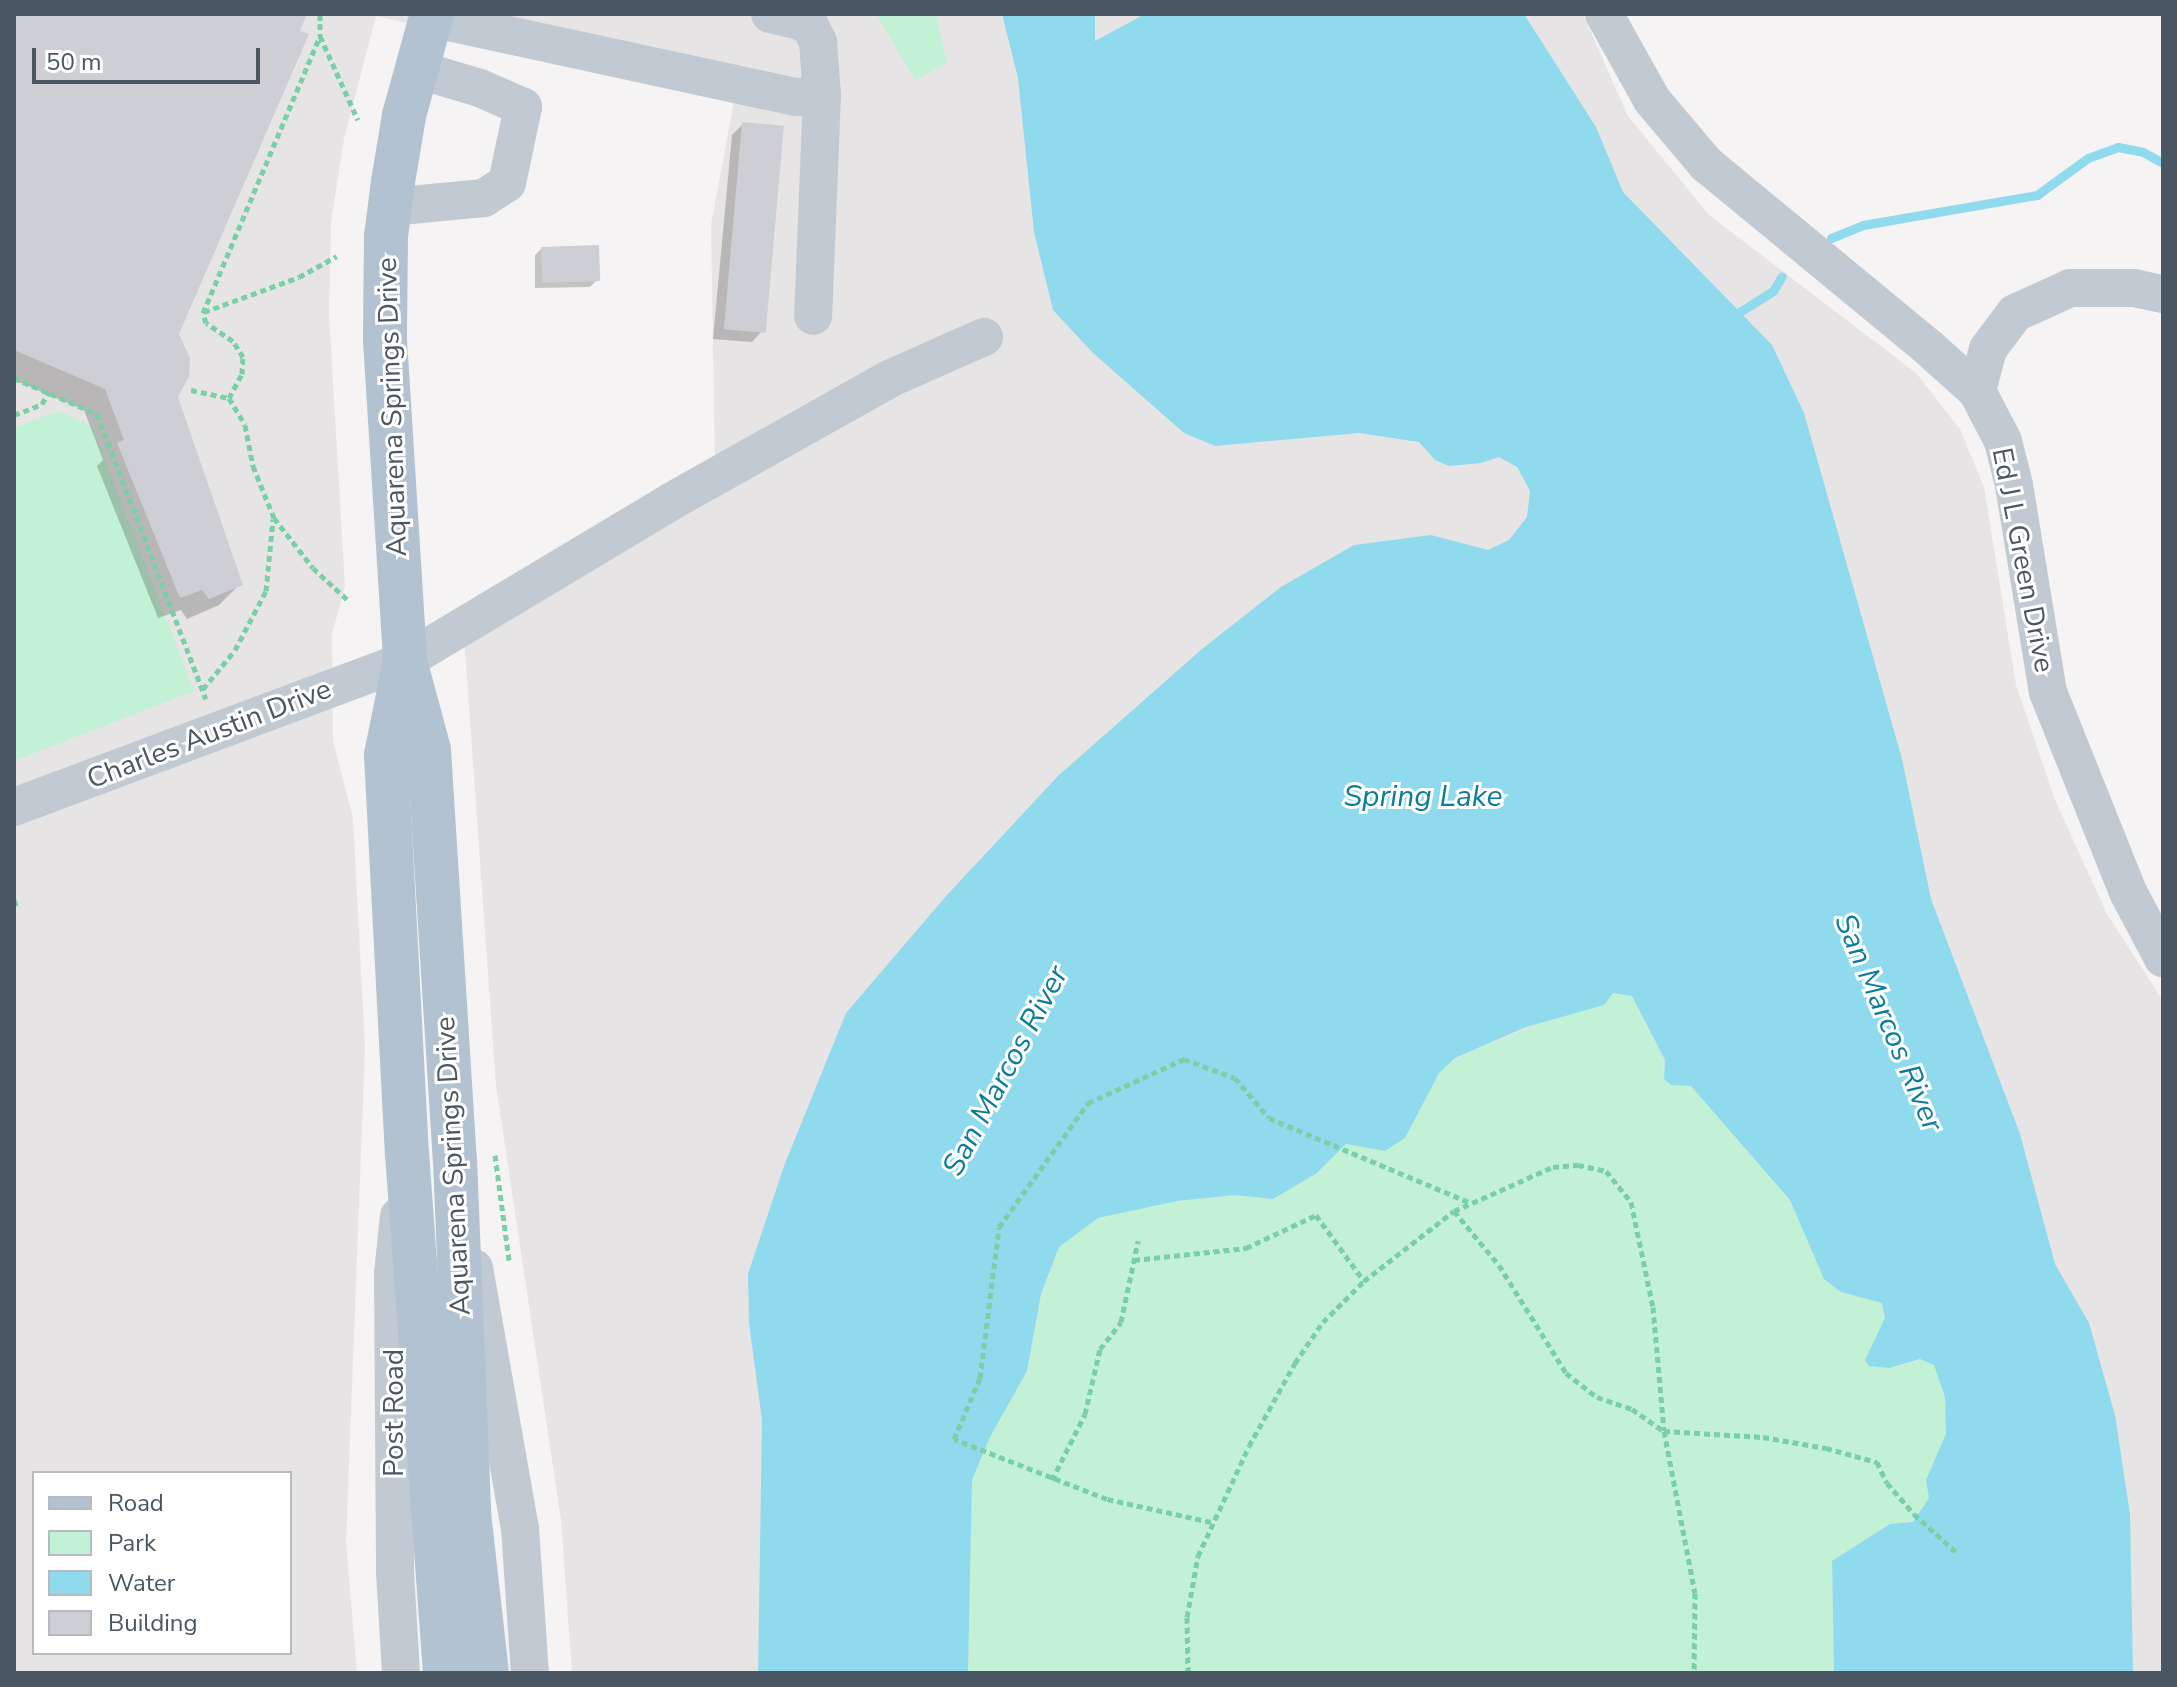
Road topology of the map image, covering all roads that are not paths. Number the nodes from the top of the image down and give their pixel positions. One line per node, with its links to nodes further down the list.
1 (1604, 14): 10 (street, Ed J L Green Drive)
2 (431, 16): 4 (main road, Aquarena Springs Drive); 5 (street)
3 (785, 17): 5 (street)
4 (416, 69): 6 (main road, Aquarena Springs Drive); 6 (street)
5 (822, 95): 8 (street)
6 (390, 207): 11 (main road, Aquarena Springs Drive)
7 (2163, 294): 10 (street)
8 (813, 316)
9 (984, 337): 11 (street, Charles Austin Drive)
10 (1977, 391): 13 (street, Ed J L Green Drive)
11 (405, 661): 12 (street, Charles Austin Drive); 14 (main road, Aquarena Springs Drive); 15 (main road, Aquarena Springs Drive)
12 (14, 807)
13 (2163, 958)
14 (407, 1153): 16 (street, Post Road); 17 (main road, Aquarena Springs Drive)
15 (474, 1156): 18 (main road, Aquarena Springs Drive); 19 (street)
16 (401, 1673)
17 (445, 1673)
18 (487, 1673)
19 (530, 1673)

